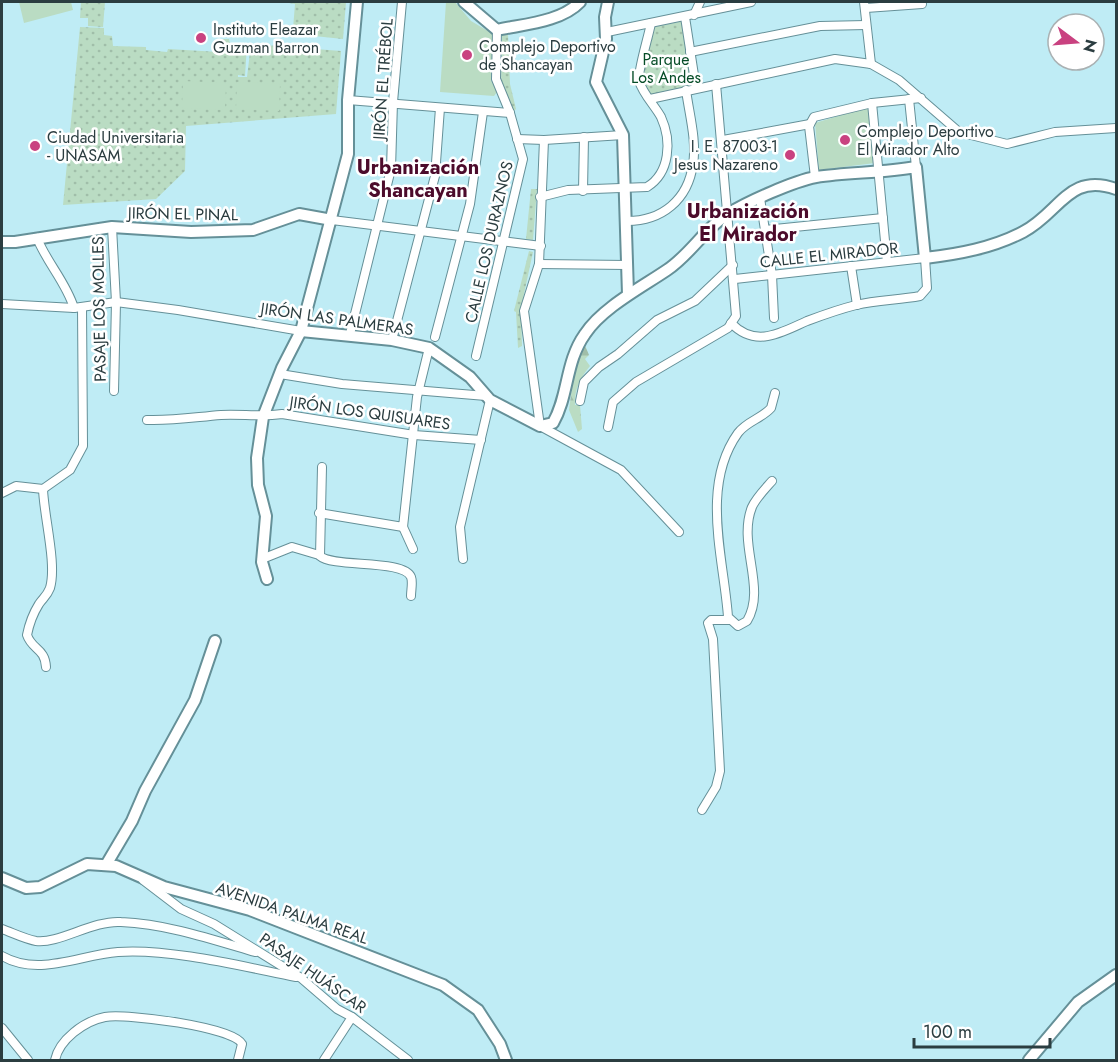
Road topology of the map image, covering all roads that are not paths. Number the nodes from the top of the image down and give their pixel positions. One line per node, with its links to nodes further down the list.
1 (357, 2): 24 (main road)
2 (402, 2): 25 (street, JIRÓN EL TRÉBOL)
3 (464, 2): 14 (main road)
4 (580, 2): 14 (main road)
5 (608, 2): 15 (main road)
6 (700, 2): 10 (street)
7 (751, 2): 10 (street)
8 (921, 3): 9 (street)
9 (865, 5): 13 (street)
10 (694, 15): 11 (street)
11 (685, 17): 12 (street); 16 (street)
12 (651, 23): 15 (street); 22 (street)
13 (866, 25): 16 (street); 17 (street)
14 (497, 30): 29 (street, CALLE LOS DURAZNOS)
15 (606, 32): 32 (main road)
16 (690, 52): 19 (street)
17 (871, 64): 18 (street); 21 (street)
18 (716, 84): 19 (street); 36 (street)
19 (696, 88): 20 (street)
20 (686, 90): 22 (street); 48 (street)
21 (921, 98): 23 (street); 31 (street)
22 (650, 99): 40 (street)
23 (909, 99): 26 (street); 37 (street)
24 (348, 100): 25 (street); 47 (main road)
25 (393, 102): 27 (street); 50 (street, JIRÓN EL TRÉBOL)
26 (872, 103): 30 (street); 38 (street)
27 (440, 108): 28 (street); 52 (street)
28 (483, 112): 29 (street); 54 (street)
29 (510, 113): 34 (street, CALLE LOS DURAZNOS)
30 (810, 124): 36 (street); 39 (street)
31 (1116, 128)
32 (623, 135): 33 (street); 40 (main road)
33 (584, 137): 35 (street); 42 (street)
34 (518, 139): 35 (street); 56 (street, CALLE LOS DURAZNOS)
35 (544, 140): 43 (street)
36 (723, 141): 45 (street)
37 (916, 167): 38 (main road); 58 (main road)
38 (880, 173): 39 (main road); 46 (street)
39 (815, 177): 44 (main road)
40 (626, 189): 42 (street); 48 (main road)
41 (1116, 190): 58 (main road)
42 (583, 191): 43 (street)
43 (540, 197): 57 (street)
44 (760, 198): 45 (main road); 51 (street)
45 (726, 214): 61 (street); 66 (main road)
46 (883, 218): 51 (street); 59 (street)
47 (332, 220): 49 (main road, JIRÓN EL PINAL); 50 (street, JIRÓN EL PINAL); 73 (main road)
48 (627, 221): 62 (main road)
49 (112, 227): 53 (main road, JIRÓN EL PINAL); 67 (street, PASAJE LOS MOLLES)
50 (376, 227): 52 (street, JIRÓN EL PINAL); 74 (street, JIRÓN EL TRÉBOL)
51 (765, 230): 64 (street)
52 (422, 233): 54 (street, JIRÓN EL PINAL); 76 (street)
53 (37, 238): 55 (main road, JIRÓN EL PINAL); 70 (street)
54 (463, 238): 56 (street, JIRÓN EL PINAL); 75 (street)
55 (2, 242)
56 (504, 243): 57 (street, JIRÓN EL PINAL); 78 (street, CALLE LOS DURAZNOS)
57 (541, 246): 60 (street)
58 (925, 258): 59 (street, CALLE EL MIRADOR); 69 (street)
59 (887, 262): 63 (street, CALLE EL MIRADOR)
60 (539, 264): 62 (street); 87 (street)
61 (733, 265): 65 (street); 84 (street)
62 (627, 266): 66 (main road)
63 (851, 266): 64 (street, CALLE EL MIRADOR); 69 (street)
64 (772, 275): 65 (street, CALLE EL MIRADOR); 71 (street)
65 (735, 279): 72 (street)
66 (628, 294): 87 (main road)
67 (116, 302): 70 (street, JIRÓN LAS PALMERAS); 73 (street, JIRÓN LAS PALMERAS); 81 (street, PASAJE LOS MOLLES)
68 (2, 304): 70 (street, JIRÓN LAS PALMERAS)
69 (857, 305): 72 (street)
70 (78, 307): 93 (street)
71 (774, 318)
72 (731, 323): 88 (street)
73 (301, 331): 74 (main road, JIRÓN LAS PALMERAS); 79 (main road)
74 (350, 334): 76 (main road, JIRÓN LAS PALMERAS)
75 (435, 337)
76 (392, 340): 77 (main road, JIRÓN LAS PALMERAS)
77 (429, 348): 80 (street); 83 (main road, JIRÓN LAS PALMERAS)
78 (476, 356)
79 (280, 374): 80 (street); 85 (main road)
80 (419, 390): 83 (street); 89 (street)
81 (114, 391)
82 (775, 393): 104 (street)
83 (488, 398): 87 (main road, JIRÓN LAS PALMERAS); 90 (street)
84 (580, 400)
85 (263, 417): 86 (street, JIRÓN LOS QUISUARES); 89 (street, JIRÓN LOS QUISUARES); 100 (main road)
86 (147, 420)
87 (540, 426): 97 (street, JIRÓN LAS PALMERAS)
88 (608, 427)
89 (414, 435): 90 (street, JIRÓN LOS QUISUARES); 96 (street)
90 (482, 440): 101 (street)
91 (322, 467): 95 (street)
92 (772, 481): 104 (street)
93 (43, 489): 94 (street); 106 (street)
94 (2, 493)
95 (319, 513): 96 (street); 99 (street)
96 (403, 527): 98 (street)
97 (679, 532)
98 (412, 549)
99 (319, 555): 100 (street); 103 (street)
100 (262, 559): 102 (main road)
101 (463, 559)
102 (267, 579)
103 (411, 596)
104 (730, 620): 107 (street)
105 (215, 641): 108 (main road)
106 (46, 667)
107 (702, 810)
108 (106, 865): 109 (main road, AVENIDA PALMA REAL); 110 (main road, AVENIDA PALMA REAL)
109 (138, 875): 113 (street, PASAJE HUÁSCAR); 123 (main road, AVENIDA PALMA REAL)
110 (2, 878)
111 (2, 929): 113 (street)
112 (2, 956): 115 (street)
113 (268, 956): 115 (street, PASAJE HUÁSCAR)
114 (1116, 975): 124 (main road)
115 (301, 978): 116 (street, PASAJE HUÁSCAR)
116 (352, 1017): 121 (street); 122 (street, PASAJE HUÁSCAR)
117 (2, 1028): 118 (street)
118 (28, 1060)
119 (54, 1060): 120 (street)
120 (238, 1060)
121 (324, 1060)
122 (408, 1060)
123 (506, 1060)
124 (1029, 1060)

